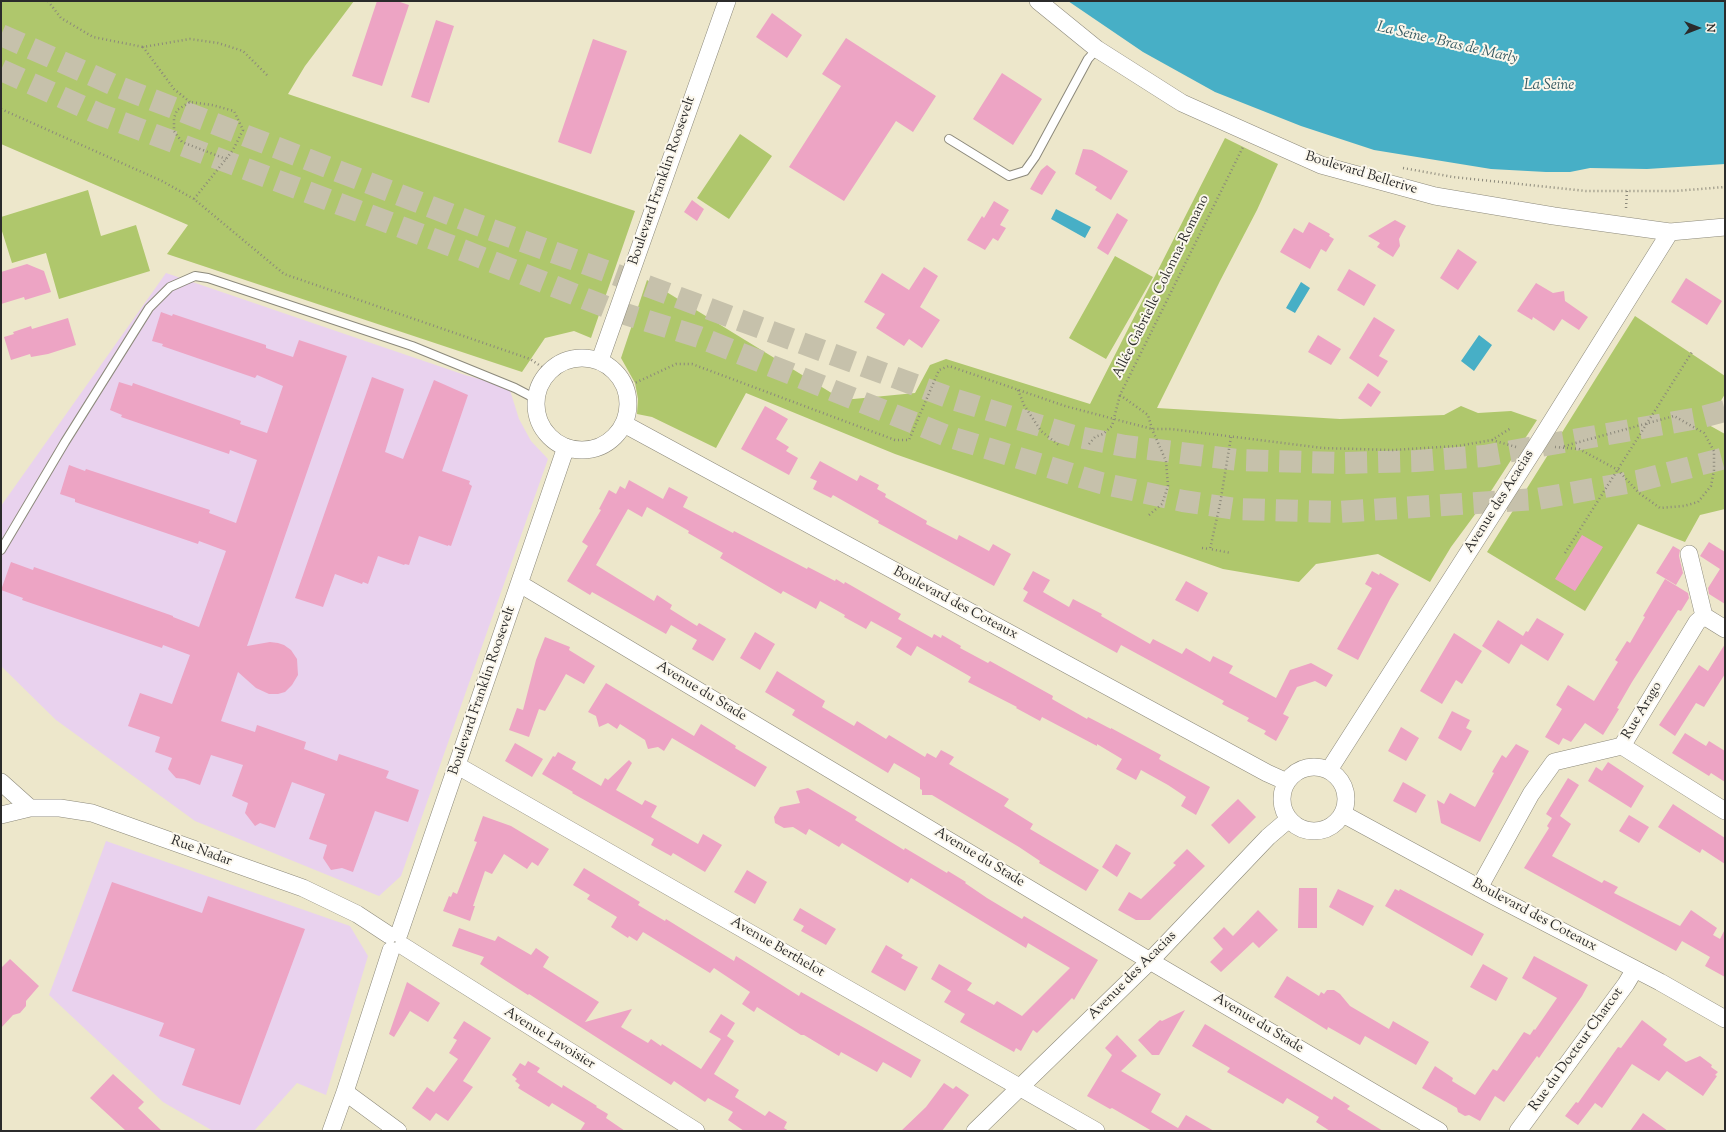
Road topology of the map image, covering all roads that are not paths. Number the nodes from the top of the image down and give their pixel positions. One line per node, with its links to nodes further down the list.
1 (727, 1): 7 (street, Boulevard Franklin Roosevelt)
2 (1038, 1): 3 (street, Boulevard Bellerive)
3 (1098, 49): 4 (lane); 6 (street, Boulevard Bellerive)
4 (949, 139)
5 (1725, 227): 6 (street, Boulevard Bellerive)
6 (1670, 232): 18 (street, Avenue des Acacias)
7 (600, 360): 8 (street); 9 (street)
8 (536, 399): 10 (street); 11 (lane)
9 (624, 424): 10 (street); 20 (street, Boulevard des Coteaux)
10 (566, 447): 13 (street, Boulevard Franklin Roosevelt)
11 (1, 550)
12 (1689, 554): 14 (street)
13 (520, 584): 17 (street, Boulevard Franklin Roosevelt); 28 (street, Avenue du Stade)
14 (1704, 616): 15 (street); 16 (street, Rue Arago)
15 (1725, 629)
16 (1622, 746): 22 (street); 26 (street, Rue Arago)
17 (458, 766): 27 (street, Boulevard Franklin Roosevelt); 31 (street, Avenue Berthelot)
18 (1329, 770): 20 (street); 23 (street)
19 (1, 782): 21 (street)
20 (1287, 782): 25 (street)
21 (30, 808): 24 (street, Rue Nadar); 27 (street, Rue Nadar)
22 (1725, 811)
23 (1343, 814): 25 (street); 26 (street, Boulevard des Coteaux)
24 (1, 815)
25 (1289, 819): 28 (street, Avenue des Acacias)
26 (1480, 888): 29 (street, Boulevard des Coteaux)
27 (396, 941): 32 (street, Boulevard Franklin Roosevelt); 35 (street, Avenue Lavoisier)
28 (1150, 961): 31 (street, Avenue des Acacias); 38 (street, Avenue du Stade)
29 (1635, 969): 30 (street, Boulevard des Coteaux); 39 (street, Rue du Docteur Charcot)
30 (1725, 1019)
31 (1020, 1087): 36 (street, Avenue des Acacias); 37 (street, Avenue Berthelot)
32 (345, 1092): 33 (street, Boulevard Franklin Roosevelt); 34 (street)
33 (330, 1131)
34 (398, 1131)
35 (696, 1131)
36 (975, 1131)
37 (1096, 1131)
38 (1439, 1131)
39 (1518, 1131)

